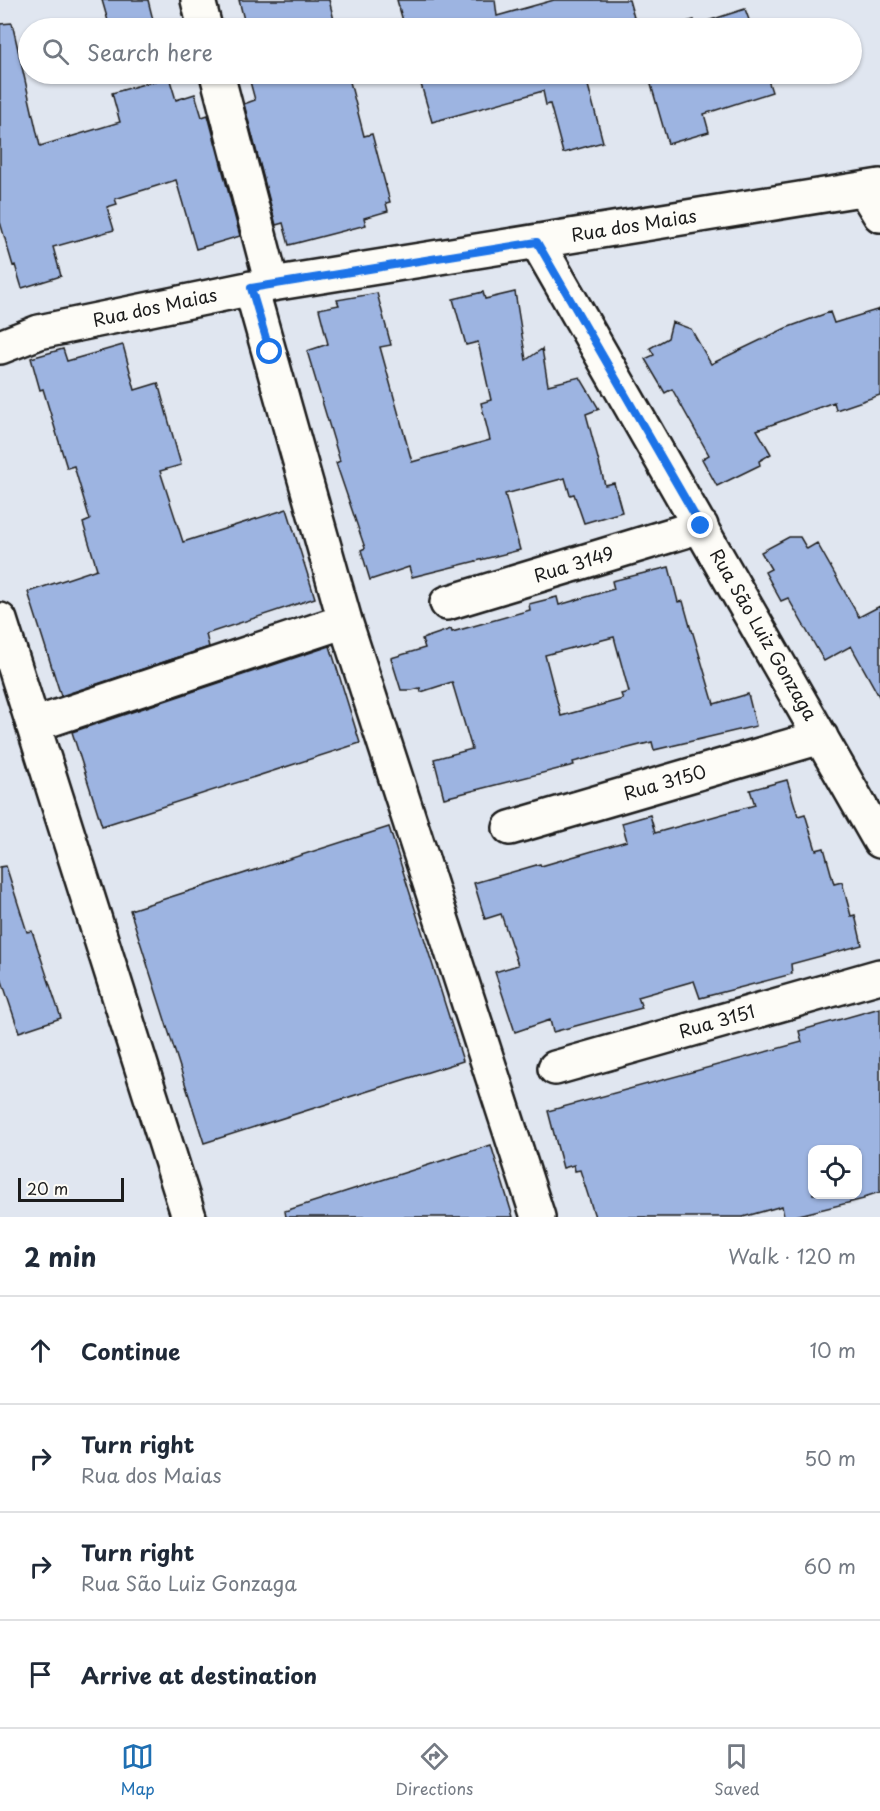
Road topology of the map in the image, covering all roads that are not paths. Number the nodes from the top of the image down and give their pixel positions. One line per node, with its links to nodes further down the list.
1 (198, 0): 2 (street)
2 (202, 18)
3 (219, 84): 6 (street)
4 (875, 197): 5 (street, Rua dos Maias)
5 (537, 242): 6 (street, Rua dos Maias); 8 (street, Rua São Luiz Gonzaga)
6 (261, 286): 7 (street, Rua dos Maias); 11 (street)
7 (0, 347)
8 (701, 526): 9 (street, Rua 3149); 13 (street, Rua São Luiz Gonzaga)
9 (447, 603)
10 (0, 620): 12 (street)
11 (345, 621): 12 (street); 19 (street)
12 (33, 726): 18 (street)
13 (821, 738): 14 (street, Rua 3150); 15 (street, Rua São Luiz Gonzaga)
14 (510, 828)
15 (880, 841)
16 (880, 976): 17 (street, Rua 3151)
17 (555, 1068)
18 (189, 1217)
19 (538, 1217)

